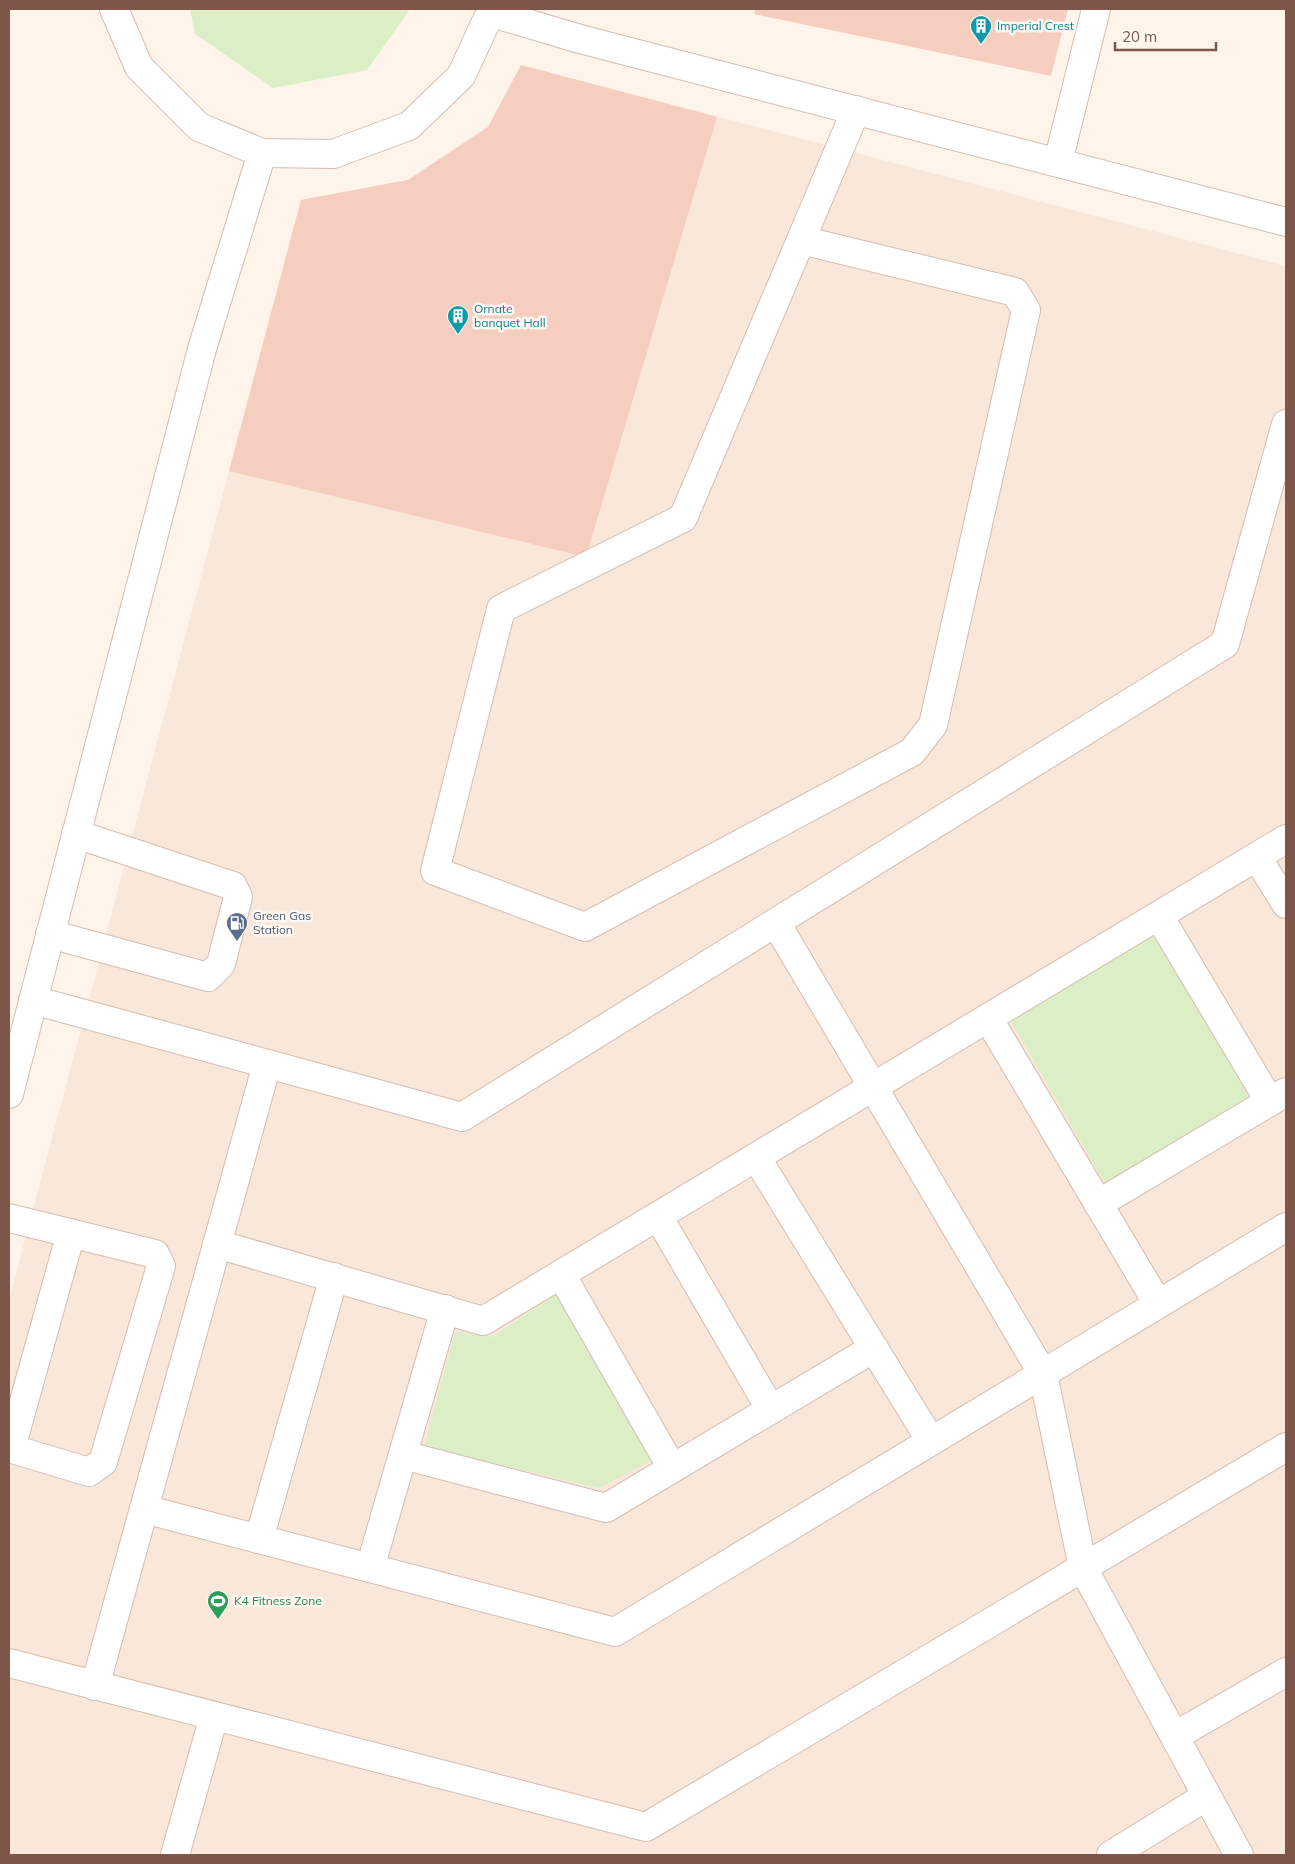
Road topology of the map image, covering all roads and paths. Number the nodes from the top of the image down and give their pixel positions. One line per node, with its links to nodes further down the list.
1 (114, 9): 5 (street)
2 (1096, 9): 6 (street)
3 (492, 11): 4 (street); 5 (street)
4 (856, 110): 6 (street); 8 (street)
5 (262, 152): 10 (street)
6 (1058, 162): 7 (street)
7 (1286, 222)
8 (801, 240): 8 (street)
9 (1285, 436): 15 (street)
10 (76, 834): 16 (street); 16 (street)
11 (1286, 840): 12 (street)
12 (1257, 857): 13 (street); 14 (street)
13 (1286, 904)
14 (1159, 916): 18 (street); 22 (street)
15 (776, 923): 19 (street); 20 (street)
16 (50, 934): 17 (street)
17 (33, 1000): 19 (street); 21 (street)
18 (988, 1018): 20 (street); 24 (street)
19 (267, 1064): 29 (street)
20 (873, 1087): 23 (street); 35 (street)
21 (9, 1094)
22 (1278, 1097): 24 (street)
23 (756, 1157): 25 (street); 34 (street)
24 (1098, 1204): 32 (street)
25 (658, 1216): 30 (street); 36 (street)
26 (9, 1218): 28 (street)
27 (1286, 1227): 32 (street)
28 (72, 1233): 39 (street); 39 (street)
29 (217, 1244): 31 (street); 42 (street)
30 (561, 1274): 33 (street); 41 (street)
31 (334, 1277): 33 (street); 43 (street)
32 (1158, 1304): 35 (street)
33 (445, 1309): 40 (street)
34 (874, 1348): 36 (street); 37 (street)
35 (1043, 1374): 37 (street); 45 (street)
36 (771, 1410): 41 (street)
37 (931, 1441): 44 (street)
38 (1286, 1447): 45 (street)
39 (10, 1448)
40 (403, 1455): 41 (street); 44 (street)
41 (672, 1468)
42 (144, 1509): 43 (street); 48 (street)
43 (259, 1539): 44 (street)
44 (370, 1568)
45 (1083, 1568): 49 (street); 50 (street)
46 (9, 1663): 48 (street)
47 (1286, 1672): 50 (street)
48 (95, 1686): 49 (street)
49 (214, 1716): 52 (street)
50 (1175, 1736): 51 (street)
51 (1207, 1796): 53 (street); 54 (street)
52 (175, 1855)
53 (1111, 1855)
54 (1240, 1855)

